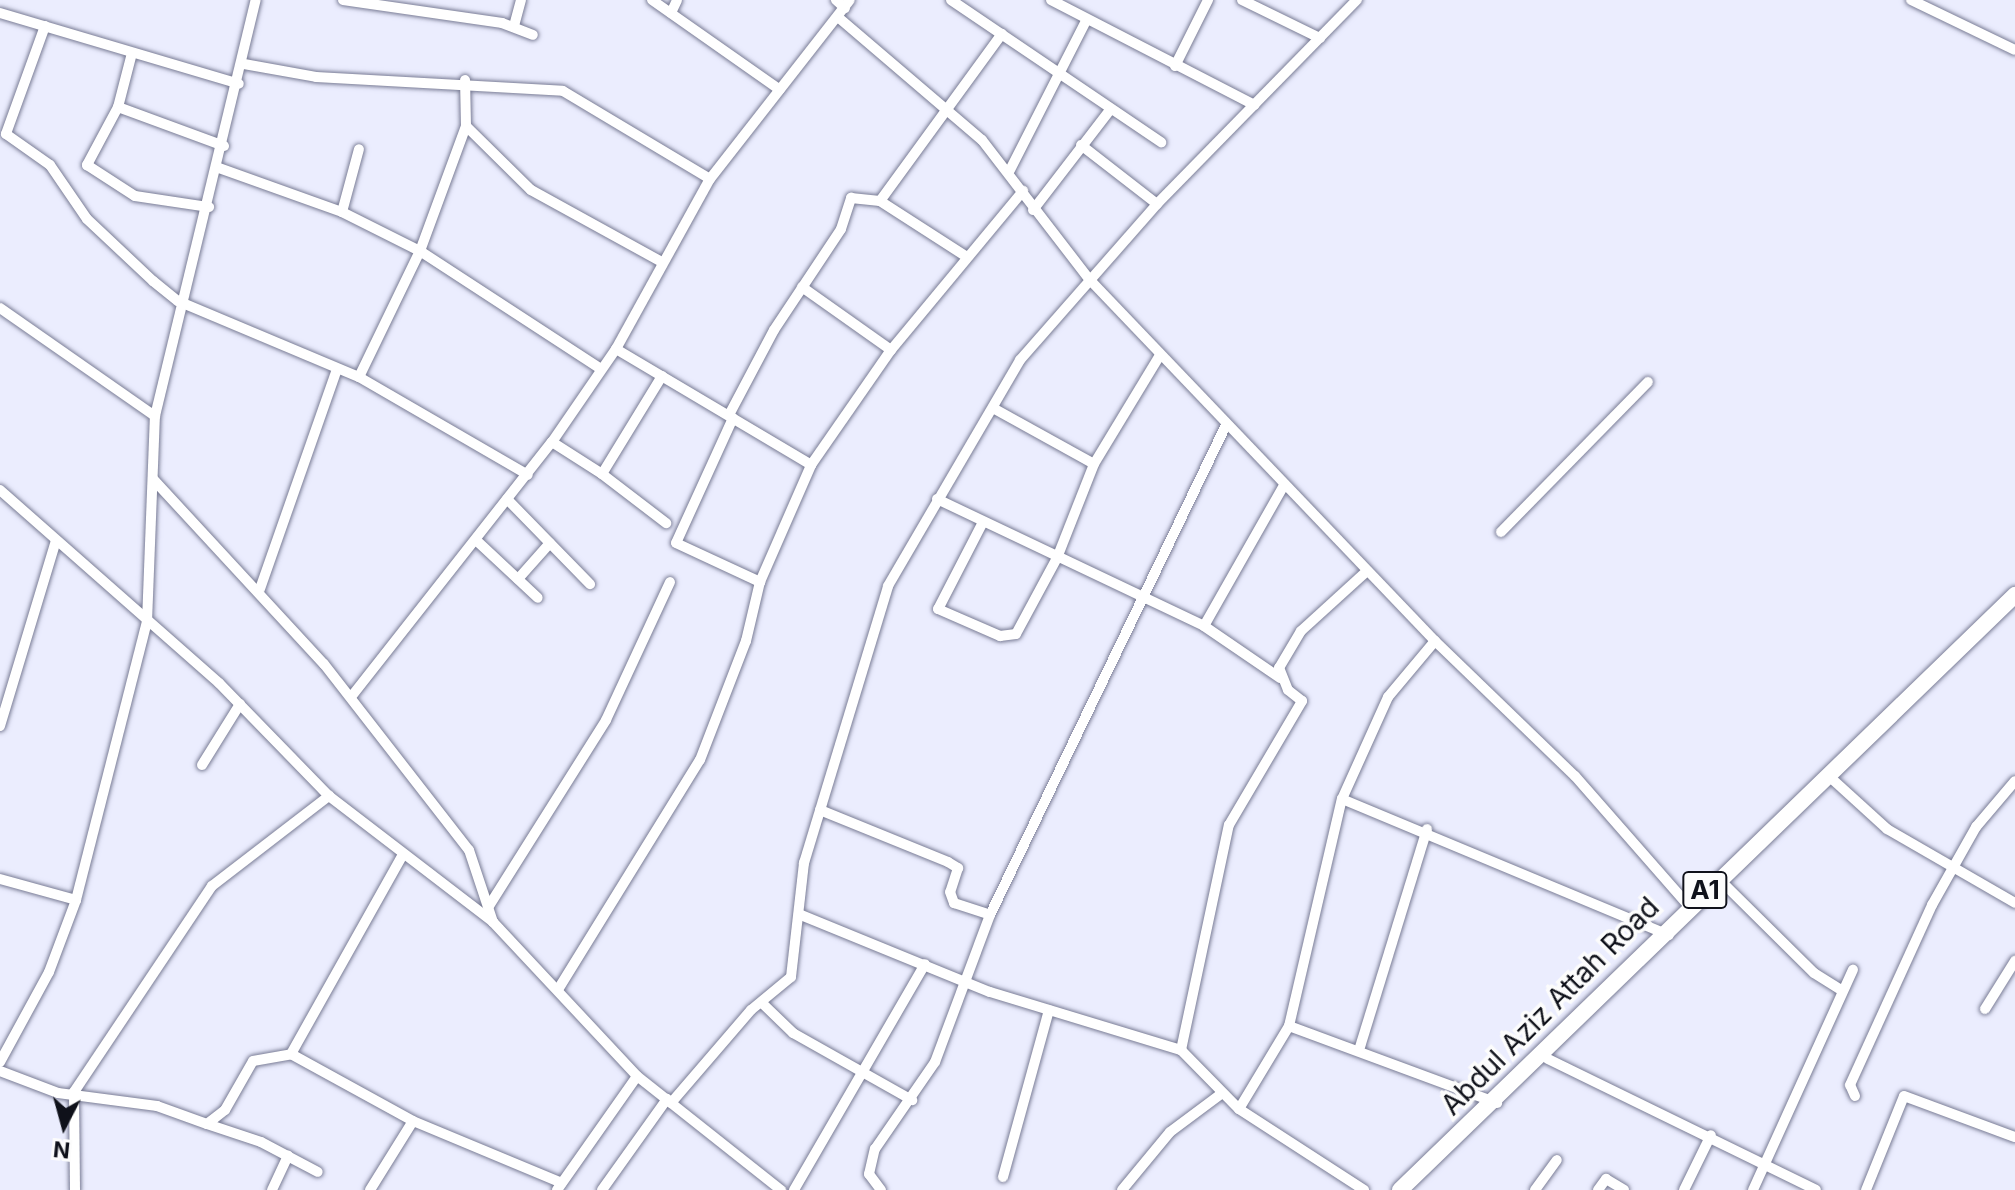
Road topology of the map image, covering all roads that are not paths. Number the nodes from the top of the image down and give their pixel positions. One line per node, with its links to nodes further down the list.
1 (256, 0): 25 (street)
2 (343, 0): 13 (street)
3 (521, 0): 19 (street)
4 (652, 0): 16 (street)
5 (677, 0): 16 (street)
6 (836, 0): 14 (street)
7 (951, 0): 20 (street)
8 (1051, 0): 17 (street)
9 (1208, 0): 26 (street)
10 (1242, 0): 22 (street)
11 (1357, 0): 22 (street)
12 (1911, 0): 23 (street)
13 (389, 6): 19 (street)
14 (845, 8): 30 (street); 33 (street)
15 (0, 13): 18 (street)
16 (671, 13): 30 (street)
17 (1086, 21): 26 (street); 27 (street)
18 (45, 26): 24 (street); 54 (street)
19 (514, 26): 21 (street)
20 (1002, 34): 27 (street); 33 (street)
21 (533, 35)
22 (1320, 38): 31 (street)
23 (2015, 50)
24 (132, 53): 29 (street); 32 (street)
25 (244, 64): 28 (street); 29 (street)
26 (1175, 66): 31 (street)
27 (1059, 70): 34 (street); 41 (street)
28 (465, 80): 35 (street); 42 (street)
29 (239, 84): 38 (street)
30 (780, 90): 42 (street)
31 (1254, 105): 45 (street)
32 (118, 107): 38 (street); 46 (street)
33 (951, 108): 41 (street); 44 (street)
34 (1110, 110): 36 (street); 37 (street)
35 (466, 126): 49 (street); 51 (street)
36 (1161, 142)
37 (1081, 145): 45 (street); 47 (street)
38 (224, 146): 40 (street)
39 (359, 149): 48 (street)
40 (219, 168): 46 (street); 48 (street)
41 (1010, 170): 43 (street)
42 (710, 179): 51 (street)
43 (1023, 191): 47 (street); 50 (street)
44 (880, 201): 50 (street); 53 (street)
45 (1157, 204): 52 (street)
46 (209, 207): 54 (street)
47 (1033, 210): 52 (street)
48 (342, 212): 49 (street)
49 (420, 251): 60 (street); 62 (street)
50 (967, 257): 57 (street)
51 (662, 262): 56 (street)
52 (1090, 280): 58 (street); 64 (street)
53 (802, 287): 57 (street); 66 (street)
54 (178, 301): 59 (street); 65 (street)
55 (0, 308): 65 (street)
56 (616, 349): 60 (street); 61 (street)
57 (891, 350): 70 (street)
58 (1160, 355): 67 (street); 69 (street)
59 (337, 369): 62 (street); 90 (street)
60 (601, 369): 68 (street)
61 (662, 376): 66 (street); 71 (street)
62 (359, 377): 72 (street)
63 (1648, 382): 80 (street)
64 (993, 408): 69 (street); 77 (street)
65 (155, 416): 73 (street)
66 (731, 417): 70 (street); 88 (street)
67 (1226, 425): 74 (street); 92 (street)
68 (552, 442): 71 (street); 72 (street)
69 (1094, 464): 84 (street)
70 (811, 465): 88 (street)
71 (602, 474): 79 (street)
72 (528, 475): 76 (street)
73 (153, 479): 90 (street); 95 (street)
74 (1284, 485): 85 (street); 96 (street)
75 (0, 490): 81 (street)
76 (507, 499): 82 (street); 83 (street)
77 (937, 499): 78 (street); 107 (street)
78 (983, 522): 84 (street); 84 (street)
79 (666, 523)
80 (1501, 532)
81 (56, 540): 95 (street); 101 (street)
82 (477, 541): 86 (street); 99 (street)
83 (550, 543): 86 (street); 89 (street)
84 (1057, 558): 92 (street)
85 (1367, 571): 97 (street); 98 (street)
86 (518, 579): 93 (street)
87 (670, 582): 115 (street)
88 (760, 582): 125 (street)
89 (590, 584)
90 (260, 589): 99 (street)
91 (2015, 595): 116 (highway, Abdul Aziz Attah Road / A1)
92 (1140, 597): 96 (street); 118 (street)
93 (538, 598)
94 (2015, 604): 103 (highway, Abdul Aziz Attah Road / A1)
95 (147, 622): 100 (street); 113 (street)
96 (1204, 626): 98 (street)
97 (1435, 641): 106 (street); 116 (street)
98 (1280, 678): 132 (street)
99 (351, 697): 115 (street)
100 (240, 704): 102 (street); 105 (street)
101 (0, 726)
102 (202, 765)
103 (1831, 778): 110 (street); 112 (highway, Abdul Aziz Attah Road / A1)
104 (2015, 781): 110 (street)
105 (329, 796): 109 (street); 139 (street)
106 (1342, 799): 108 (street); 130 (street)
107 (820, 810): 117 (street); 118 (street)
108 (1427, 829): 120 (street); 131 (street)
109 (402, 856): 119 (street); 133 (street)
110 (1951, 869): 114 (street); 141 (street)
111 (0, 879): 113 (street)
112 (1725, 885): 120 (highway, Abdul Aziz Attah Road / A1); 126 (street)
113 (76, 900): 135 (street)
114 (2015, 903)
115 (489, 906): 119 (street)
116 (1689, 906): 120 (highway, Abdul Aziz Attah Road / A1)
117 (801, 915): 122 (street); 127 (street)
118 (990, 915): 124 (street)
119 (493, 922): 125 (street)
120 (1668, 935): 134 (highway, Abdul Aziz Attah Road / A1); 144 (highway, Abdul Aziz Attah Road / A1)
121 (2015, 961): 128 (street)
122 (925, 964): 124 (street); 137 (street)
123 (1853, 970): 126 (street)
124 (961, 982): 129 (street); 142 (street)
125 (559, 988): 138 (street)
126 (1841, 990): 152 (street)
127 (763, 1004): 137 (street); 143 (street)
128 (1985, 1009)
129 (1049, 1010): 132 (street); 154 (street)
130 (1289, 1026): 131 (street); 145 (street)
131 (1360, 1047): 144 (street)
132 (1181, 1050): 140 (street)
133 (291, 1054): 146 (street); 147 (street)
134 (1548, 1059): 144 (highway, Abdul Aziz Attah Road / A1); 148 (street)
135 (0, 1062)
136 (0, 1071): 139 (street)
137 (863, 1073): 142 (street); 161 (street)
138 (637, 1076): 143 (street); 155 (street)
139 (74, 1092): 147 (street); 157 (street)
140 (1221, 1094): 145 (street); 163 (street)
141 (1855, 1096)
142 (912, 1100): 162 (street)
143 (669, 1101): 156 (street); 160 (street)
144 (1496, 1102): 165 (highway, Abdul Aziz Attah Road / A1); 166 (highway, Abdul Aziz Attah Road / A1)
145 (1239, 1109): 164 (street)
146 (413, 1121): 155 (street); 159 (street)
147 (207, 1124): 150 (street)
148 (1711, 1135): 152 (street); 170 (street)
149 (2015, 1137): 173 (street)
150 (288, 1156): 153 (street); 158 (street)
151 (1557, 1160): 167 (street)
152 (1767, 1164): 171 (street); 172 (street)
153 (318, 1172)
154 (1003, 1177)
155 (560, 1187)
156 (778, 1189)
157 (75, 1190)
158 (272, 1190)
159 (370, 1190)
160 (602, 1190)
161 (794, 1190)
162 (881, 1190)
163 (1122, 1190)
164 (1364, 1190)
165 (1400, 1190)
166 (1410, 1190)
167 (1535, 1190)
168 (1598, 1190): 169 (street)
169 (1624, 1190)
170 (1684, 1190)
171 (1753, 1190)
172 (1816, 1190)
173 (1866, 1190)

